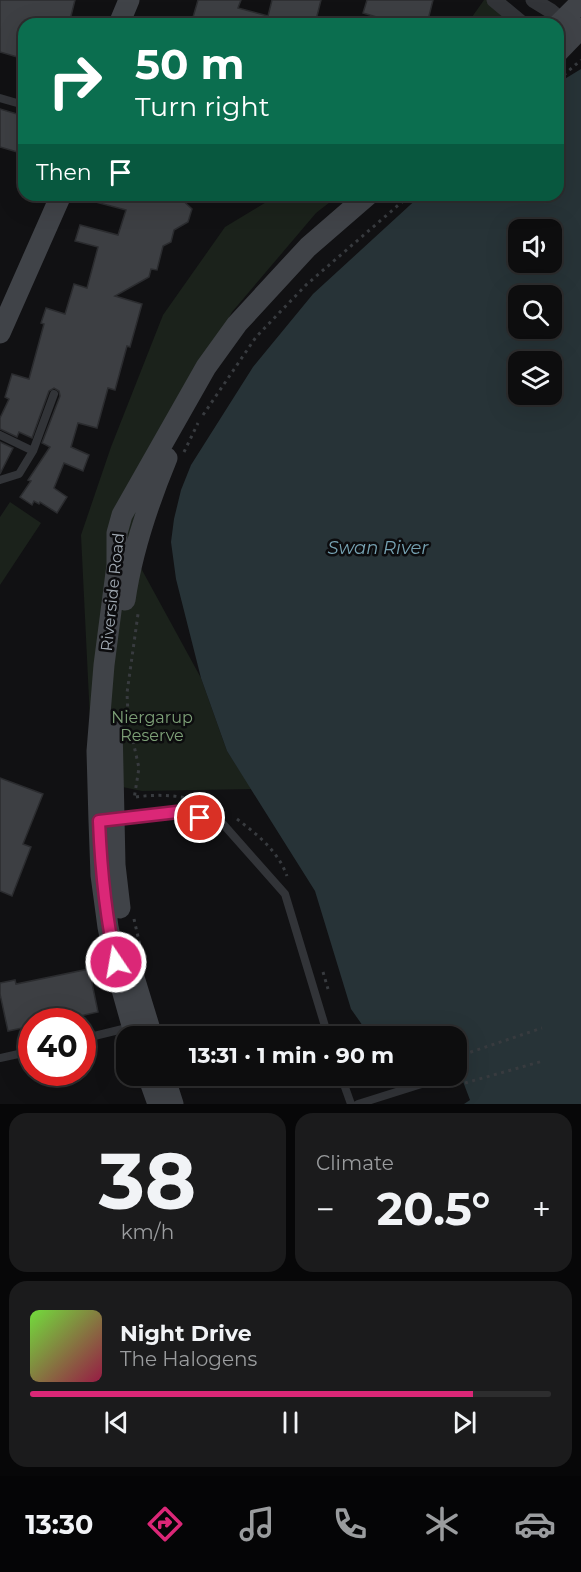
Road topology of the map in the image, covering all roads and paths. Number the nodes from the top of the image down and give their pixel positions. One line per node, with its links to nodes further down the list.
1 (131, 0): 5 (street); 6 (street)
2 (494, 0): 7 (street)
3 (533, 0): 8 (street)
4 (581, 2): 9 (street)
5 (122, 18)
6 (132, 18)
7 (517, 18)
8 (559, 18)
9 (570, 27)
10 (581, 60): 11 (path)
11 (564, 75)
12 (0, 98): 13 (lane)
13 (18, 103)
14 (45, 201): 19 (street)
15 (58, 201): 20 (street)
16 (361, 201): 29 (street, Riverside Road)
17 (377, 201): 29 (street, Riverside Road)
18 (403, 201): 24 (path)
19 (0, 299)
20 (0, 333)
21 (54, 394): 23 (lane)
22 (0, 435): 23 (lane)
23 (33, 451): 25 (lane)
24 (182, 457)
25 (0, 480)
26 (139, 605): 27 (path)
27 (129, 724)
28 (131, 735): 29 (path)
29 (112, 819): 32 (street, Riverside Road); 33 (lane)
30 (133, 910): 31 (path)
31 (144, 967)
32 (140, 1026)
33 (325, 1026)
34 (542, 1028): 37 (path)
35 (116, 1034): 36 (lane)
36 (96, 1037)
37 (467, 1053)
38 (18, 1054): 39 (lane)
39 (0, 1058)
40 (543, 1061): 41 (path)
41 (467, 1083)
42 (152, 1086): 46 (street)
43 (167, 1086): 47 (street)
44 (345, 1086): 48 (lane)
45 (415, 1086): 49 (lane)
46 (158, 1104)
47 (173, 1104)
48 (351, 1104)
49 (358, 1104)

